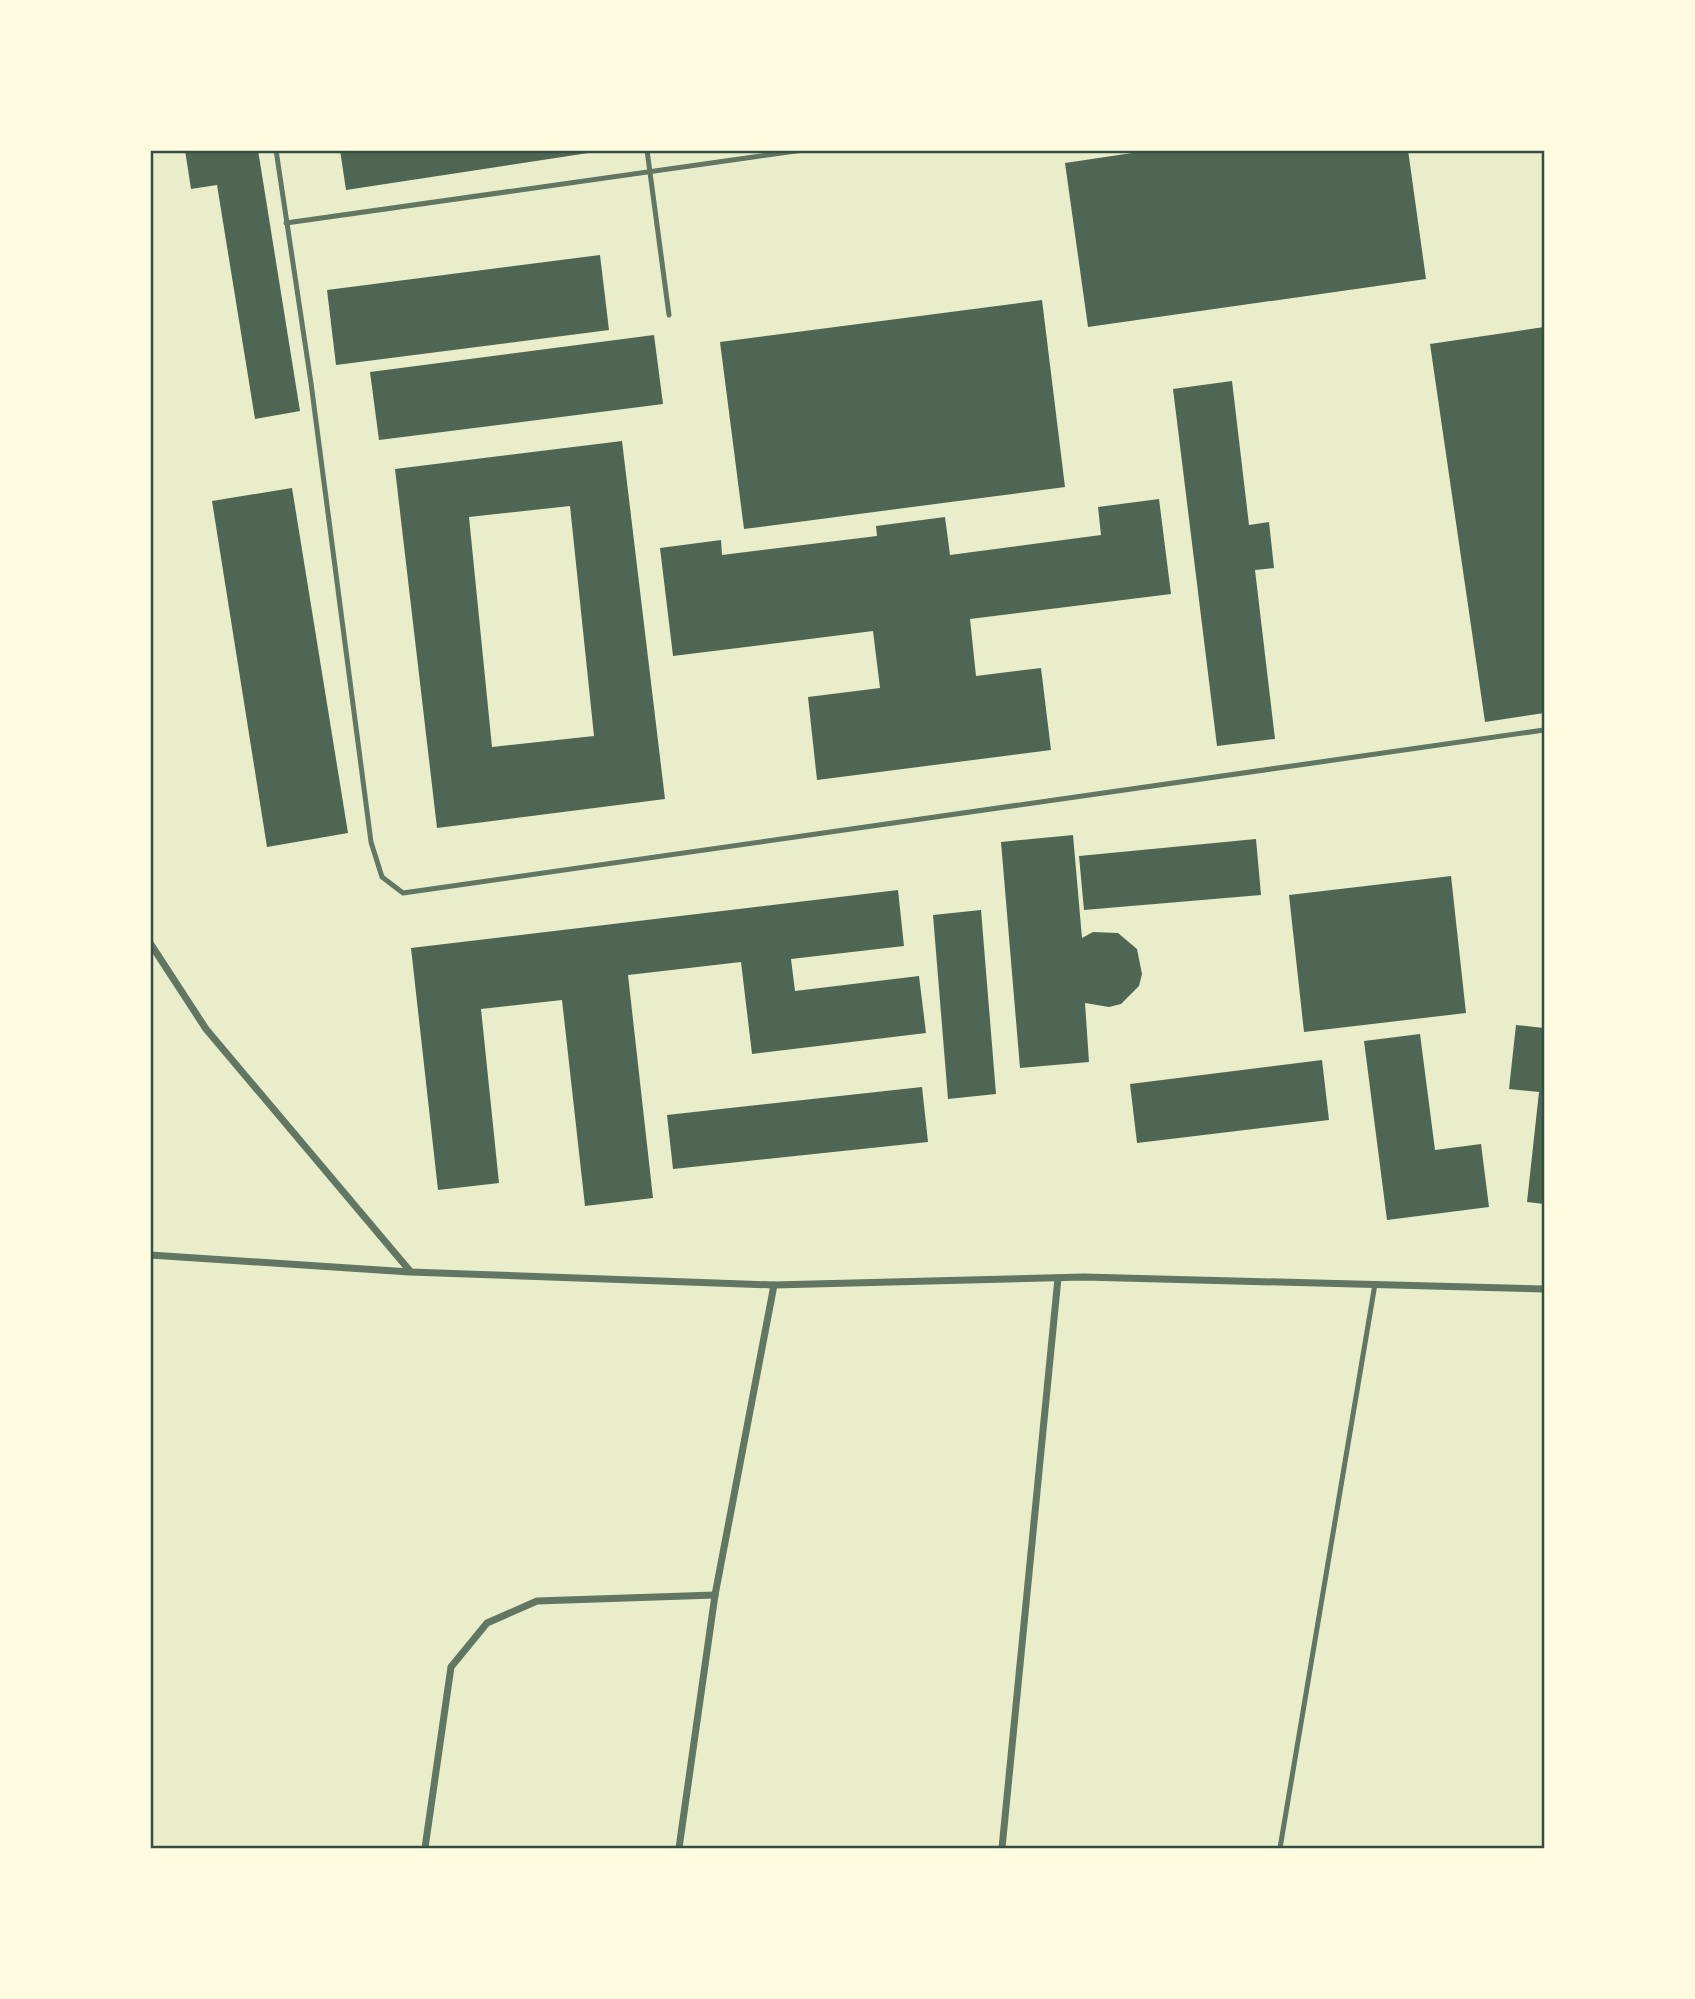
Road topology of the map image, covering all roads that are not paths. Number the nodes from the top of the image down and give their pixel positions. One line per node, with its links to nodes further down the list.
1 (276, 150): 5 (lane)
2 (647, 150): 4 (lane)
3 (803, 150): 4 (lane)
4 (650, 171): 5 (lane); 6 (lane)
5 (286, 223): 7 (lane)
6 (669, 315)
7 (1545, 730)
8 (150, 943): 10 (street)
9 (150, 1255): 10 (street)
10 (410, 1272): 13 (street)
11 (1058, 1278): 12 (street); 13 (street); 18 (street)
12 (1376, 1284): 14 (street); 19 (lane)
13 (774, 1285): 15 (street)
14 (1545, 1289)
15 (715, 1595): 16 (street); 17 (street)
16 (425, 1849)
17 (679, 1849)
18 (1002, 1849)
19 (1280, 1849)

